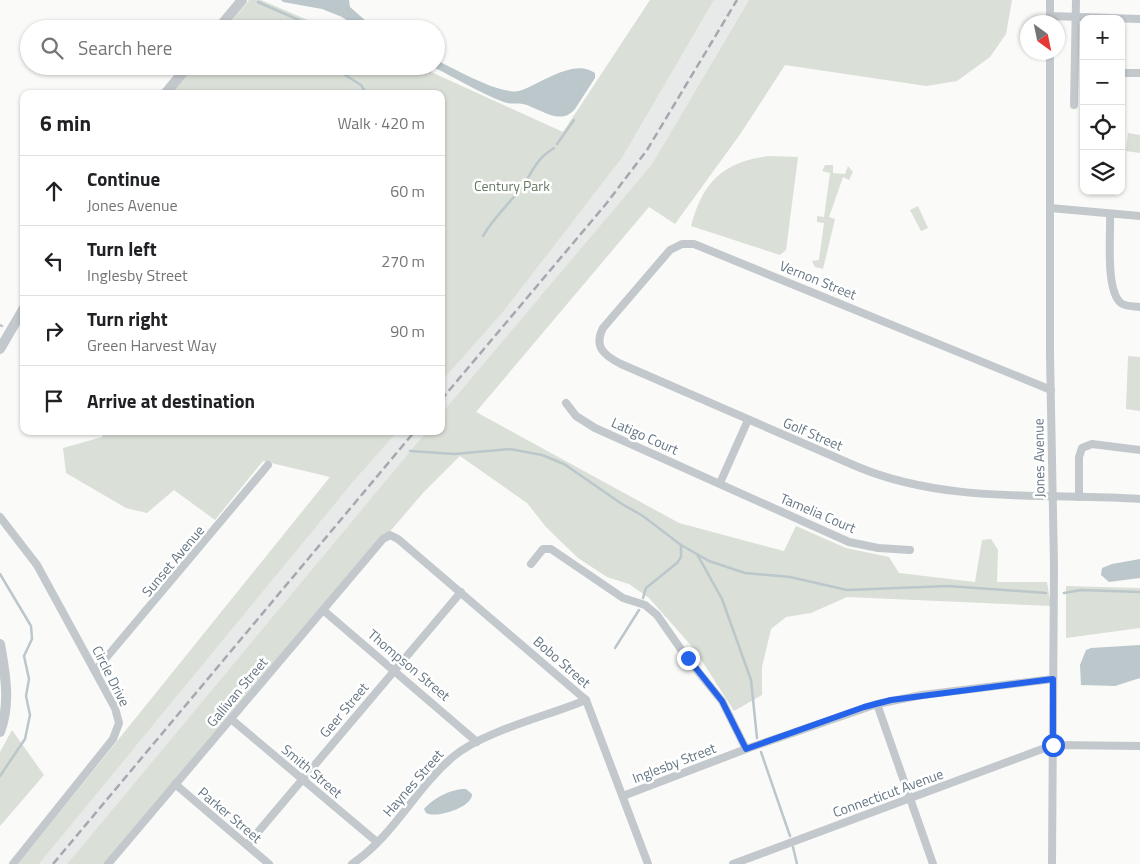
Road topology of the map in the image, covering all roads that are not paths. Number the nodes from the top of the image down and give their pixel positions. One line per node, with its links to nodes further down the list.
1 (242, 0): 8 (street)
2 (1050, 0): 4 (street)
3 (1076, 0): 6 (street)
4 (1050, 15)
5 (1065, 18): 6 (street)
6 (1076, 18): 7 (street); 14 (street)
7 (1140, 19)
8 (225, 20)
9 (1050, 60): 15 (street, Jones Avenue)
10 (1125, 73): 11 (street)
11 (1140, 73)
12 (181, 75): 13 (street)
13 (168, 90)
14 (1074, 105)
15 (1050, 208): 16 (street); 22 (street, Jones Avenue)
16 (1110, 214): 17 (street); 18 (street)
17 (1140, 216)
18 (1140, 307)
19 (20, 315): 21 (street)
20 (603, 328): 22 (street, Vernon Street); 24 (street, Golf Street)
21 (0, 349)
22 (1051, 390): 28 (street, Jones Avenue)
23 (566, 403): 27 (street, Latigo Court)
24 (748, 420): 27 (street); 28 (street, Golf Street)
25 (1140, 450): 29 (street)
26 (268, 465): 39 (street, Sunset Avenue)
27 (720, 483): 33 (street, Tamelia Court)
28 (1053, 496): 29 (street, Golf Street); 40 (street, Jones Avenue)
29 (1079, 497): 30 (street, Golf Street)
30 (1140, 499)
31 (0, 517): 39 (street, Circle Drive)
32 (386, 536): 35 (street, Bobo Street); 36 (street, Gallivan Street)
33 (910, 550)
34 (531, 564): 48 (street)
35 (461, 592): 38 (street, Geer Street); 41 (street, Bobo Street)
36 (323, 610): 38 (street, Thompson Street); 43 (street, Gallivan Street)
37 (0, 644): 44 (street)
38 (395, 670): 45 (street, Thompson Street); 49 (street, Geer Street)
39 (95, 672): 55 (street, Circle Drive)
40 (1053, 679): 42 (street, Inglesby Street); 46 (street, Jones Avenue)
41 (586, 700): 45 (street, Haynes Street); 51 (street, Bobo Street)
42 (877, 704): 48 (street, Inglesby Street); 52 (street)
43 (231, 719): 49 (street, Smith Street); 50 (street, Gallivan Street)
44 (0, 732)
45 (477, 742): 53 (street, Haynes Street)
46 (1053, 745): 47 (street); 52 (street, Connecticut Avenue); 62 (street, Jones Avenue)
47 (1140, 746)
48 (746, 749): 51 (street, Inglesby Street)
49 (302, 779): 53 (street, Smith Street); 54 (street, Geer Street)
50 (175, 784): 54 (street, Parker Street); 56 (street, Gallivan Street)
51 (623, 796): 59 (street, Bobo Street)
52 (910, 798): 60 (street, Connecticut Avenue); 61 (street)
53 (377, 842): 58 (street, Haynes Street)
54 (247, 845): 57 (street, Parker Street)
55 (13, 864)
56 (108, 864)
57 (269, 864)
58 (352, 864)
59 (648, 864)
60 (732, 864)
61 (933, 864)
62 (1052, 864)

